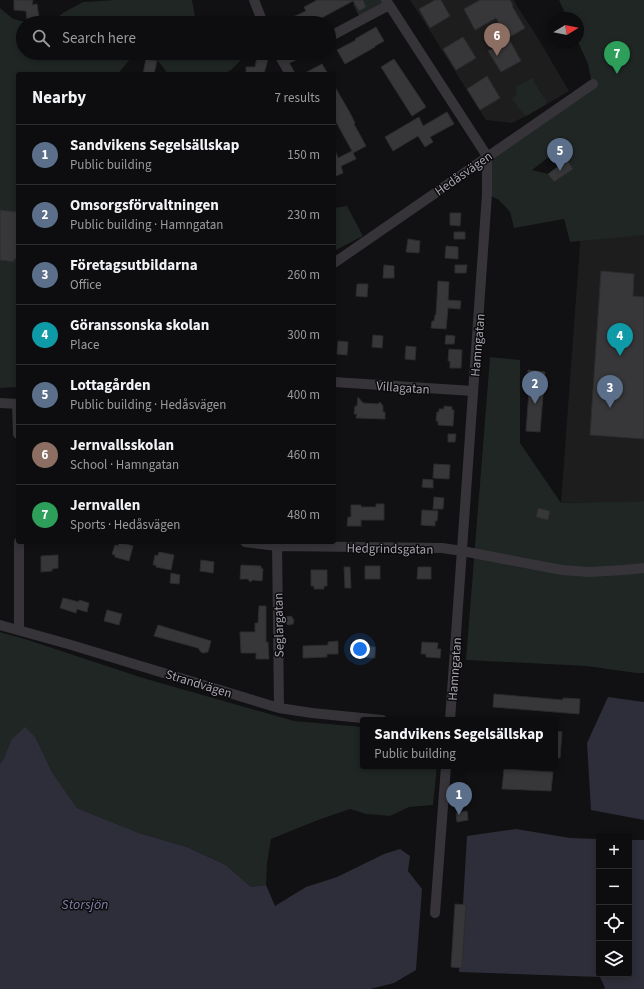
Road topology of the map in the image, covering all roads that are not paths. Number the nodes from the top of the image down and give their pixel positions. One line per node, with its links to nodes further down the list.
1 (254, 0): 3 (street)
2 (387, 2): 4 (street); 8 (street)
3 (260, 16)
4 (336, 33)
5 (283, 60): 6 (street)
6 (289, 72)
7 (593, 84): 8 (street, Hedåsvägen)
8 (487, 156): 9 (street, Hedåsvägen); 11 (street, Hamngatan)
9 (336, 262)
10 (336, 382): 11 (street, Villagatan)
11 (473, 391): 16 (street, Hamngatan)
12 (0, 403): 13 (street)
13 (16, 404)
14 (19, 544): 19 (street)
15 (277, 544): 16 (street, Hedgrindsgatan); 20 (street, Seglargatan)
16 (462, 551): 17 (street, Hedgrindsgatan); 21 (street, Hamngatan)
17 (644, 568)
18 (0, 625): 19 (street, Strandvägen)
19 (19, 630): 20 (street, Strandvägen)
20 (279, 708): 22 (street, Strandvägen)
21 (450, 717)
22 (360, 718)
23 (446, 769): 24 (street)
24 (435, 913)

